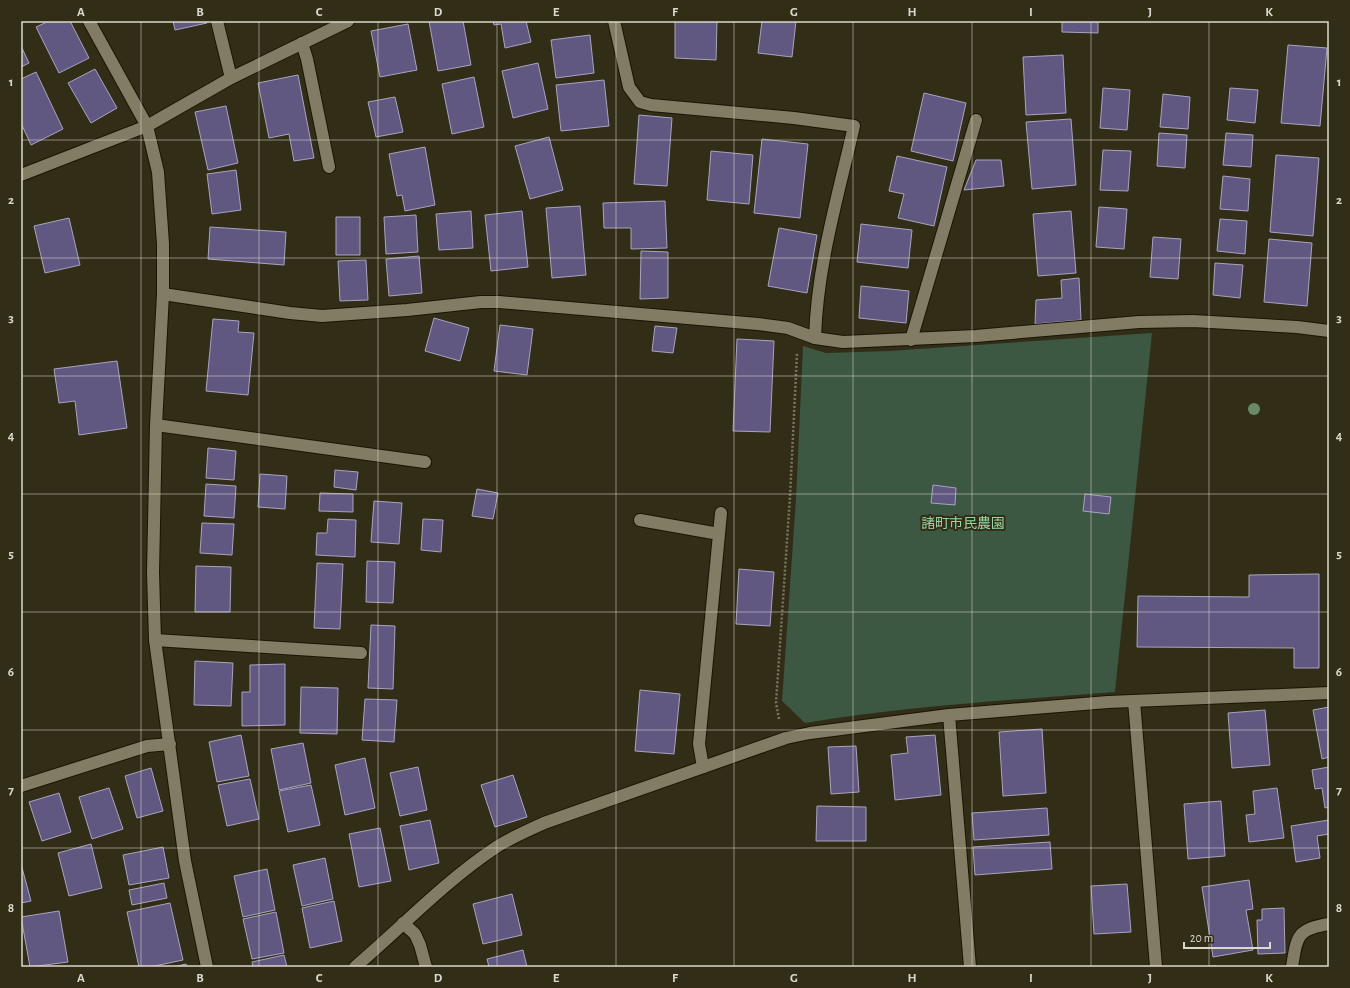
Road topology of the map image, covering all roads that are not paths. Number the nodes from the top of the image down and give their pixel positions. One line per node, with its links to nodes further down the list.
1 (89, 21): 8 (street)
2 (216, 21): 6 (street)
3 (348, 21): 5 (street)
4 (614, 21): 13 (street)
5 (302, 43): 6 (street); 9 (street)
6 (231, 78): 8 (street)
7 (976, 120): 14 (street)
8 (147, 126): 10 (street); 11 (street)
9 (329, 166)
10 (21, 175)
11 (163, 294): 13 (street); 15 (street)
12 (1329, 331): 14 (street)
13 (815, 338): 14 (street)
14 (911, 340)
15 (156, 425): 16 (street); 20 (street)
16 (425, 462)
17 (721, 513): 19 (street)
18 (640, 520): 19 (street)
19 (719, 534): 26 (street)
20 (155, 640): 21 (street); 25 (street)
21 (361, 653)
22 (1329, 694): 23 (street)
23 (1134, 701): 24 (street); 34 (street)
24 (949, 715): 26 (street); 33 (street)
25 (170, 744): 27 (street); 30 (street)
26 (703, 767): 28 (street)
27 (21, 786)
28 (403, 923): 31 (street); 32 (street)
29 (1329, 924): 35 (street)
30 (207, 967)
31 (355, 967)
32 (426, 967)
33 (970, 967)
34 (1156, 967)
35 (1292, 967)

